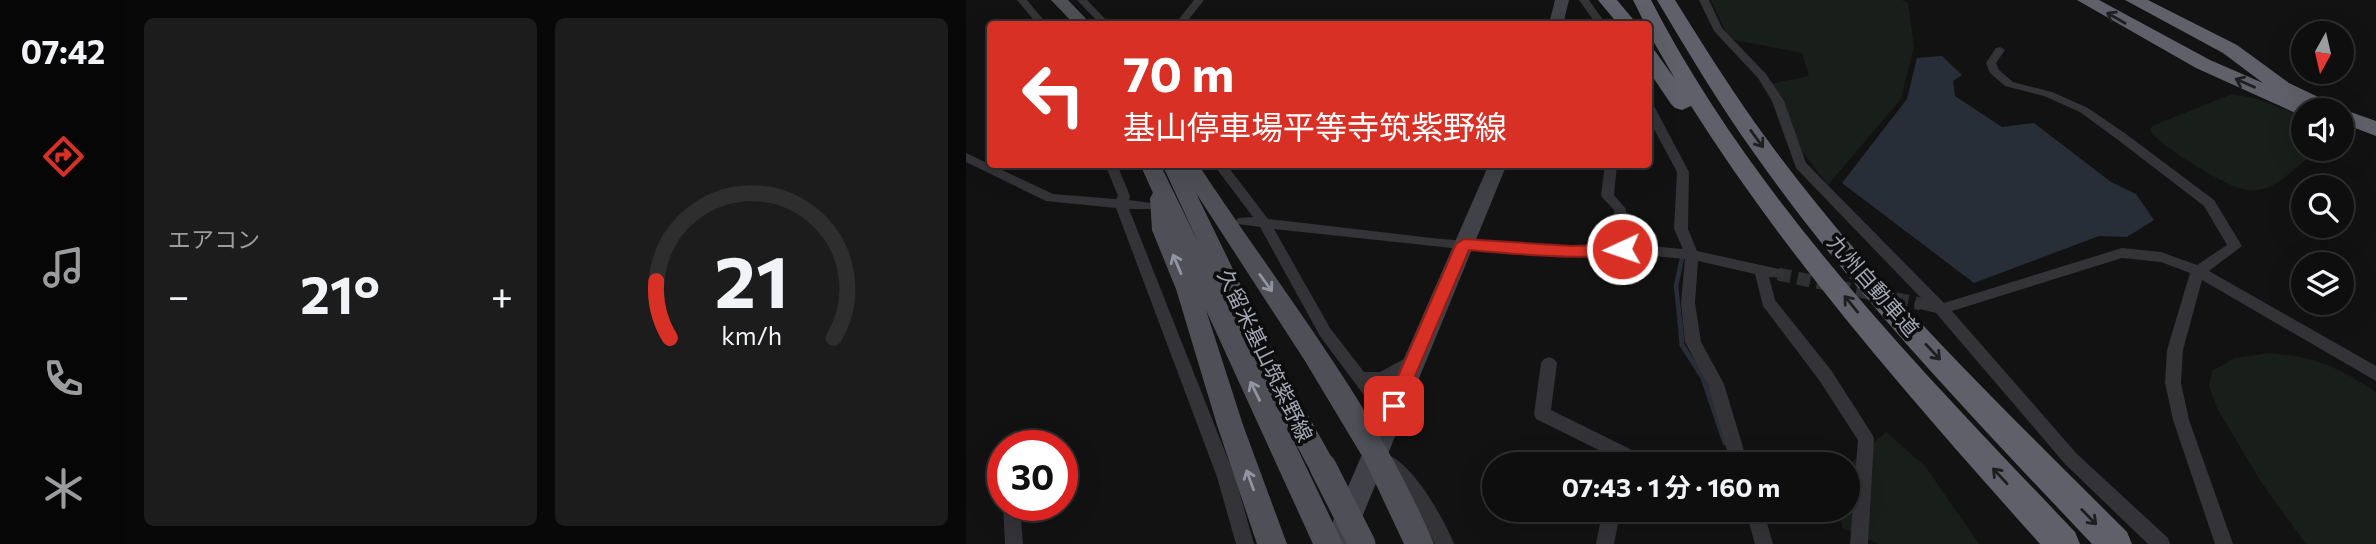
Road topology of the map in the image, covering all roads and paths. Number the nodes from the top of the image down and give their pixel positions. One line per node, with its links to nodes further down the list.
1 (1022, 0): 15 (street)
2 (1040, 0): 16 (main road)
3 (1059, 0): 17 (main road)
4 (1082, 0): 18 (street)
5 (1199, 0): 19 (street)
6 (1562, 0): 20 (main road)
7 (1584, 0): 21 (street)
8 (1607, 0): 22 (highway)
9 (1642, 0): 49 (highway, 九州自動車道)
10 (1666, 0): 26 (highway, 九州自動車道)
11 (1683, 0): 26 (highway)
12 (1704, 0): 54 (street)
13 (2086, 0): 27 (highway, one-way to 13)
14 (2134, 0): 25 (highway)
15 (1040, 21)
16 (1060, 21)
17 (1080, 21)
18 (1102, 21)
19 (1182, 21)
20 (1557, 21)
21 (1599, 21)
22 (1625, 21)
23 (2000, 50): 51 (street)
24 (1652, 61): 49 (highway)
25 (2304, 98)
26 (1728, 99): 78 (highway, 九州自動車道, one-way to 78)
27 (2291, 103)
28 (1652, 114): 48 (street)
29 (2354, 121): 31 (highway)
30 (2354, 128): 32 (highway)
31 (2376, 130)
32 (2376, 136)
33 (966, 157): 34 (street)
34 (987, 167)
35 (989, 168): 42 (street)
36 (1113, 168): 42 (street)
37 (1191, 168): 59 (main road, one-way to 59)
38 (1222, 168): 45 (street)
39 (1495, 168): 46 (main road)
40 (1610, 168): 47 (street)
41 (1161, 171): 62 (main road, 久留米基山筑紫野線, one-way to 41); 68 (main road, one-way to 41); 71 (main road, 久留米基山筑紫野線, bridge)
42 (1121, 204): 43 (street); 67 (street)
43 (1146, 206)
44 (1243, 221): 45 (street)
45 (1265, 224): 46 (street); 58 (street)
46 (1464, 244): 47 (street); 55 (main road)
47 (1622, 249): 48 (street)
48 (1692, 255): 50 (street); 61 (street)
49 (1814, 260): 77 (highway, 九州自動車道, one-way to 49)
50 (1761, 271): 52 (street); 76 (street)
51 (2198, 271): 54 (street); 57 (street); 80 (street)
52 (1778, 274)
53 (1921, 304): 54 (street)
54 (1941, 309): 79 (street)
55 (1413, 359): 58 (street); 59 (main road)
56 (1549, 363): 60 (street)
57 (2376, 374)
58 (1361, 379): 59 (street)
59 (1375, 452): 70 (main road); 72 (main road); 73 (street)
60 (1620, 452)
61 (1736, 452)
62 (1306, 496): 69 (main road, 久留米基山筑紫野線)
63 (1012, 521): 66 (street)
64 (1609, 522): 74 (street)
65 (1758, 522): 75 (street)
66 (1014, 544)
67 (1245, 544)
68 (1272, 544)
69 (1328, 544)
70 (1337, 544)
71 (1362, 544)
72 (1419, 544)
73 (1445, 544)
74 (1605, 544)
75 (1765, 544)
76 (1858, 544)
77 (2063, 544)
78 (2115, 544)
79 (2161, 544)
80 (2224, 544)

